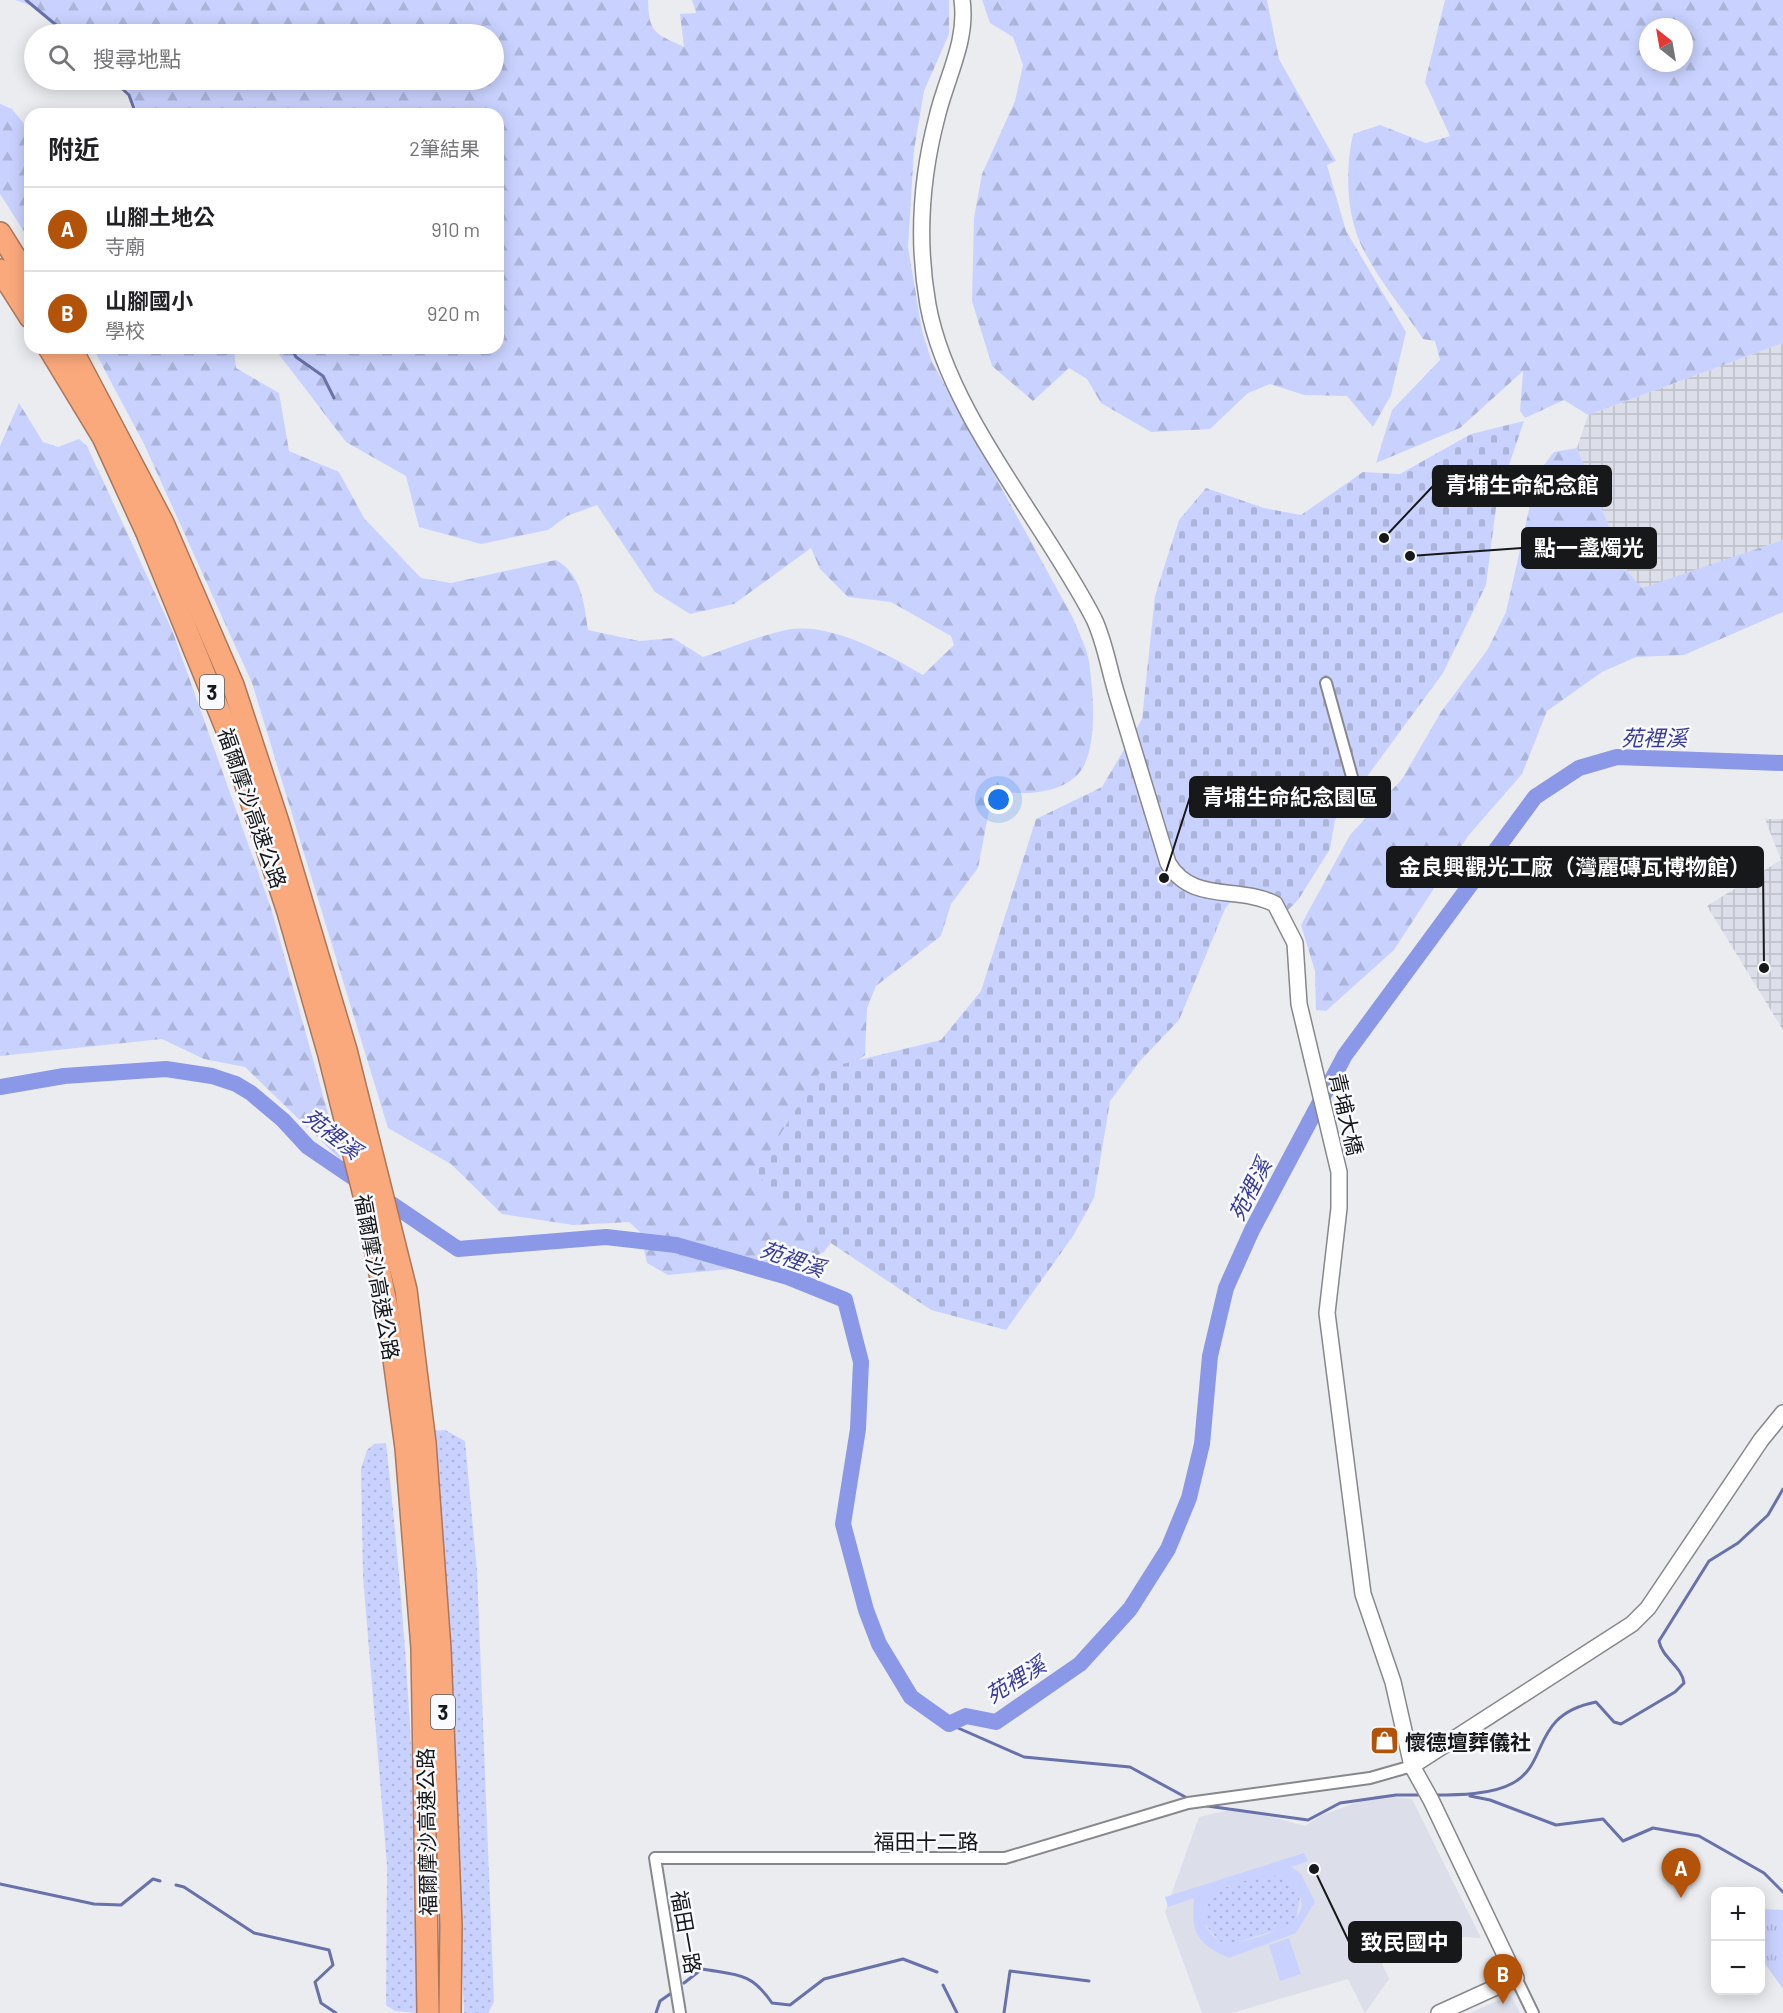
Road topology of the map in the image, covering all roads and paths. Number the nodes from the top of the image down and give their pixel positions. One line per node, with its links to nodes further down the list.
1 (962, 0): 13 (main road, 青埔大橋)
2 (0, 233): 3 (highway)
3 (8, 264): 4 (highway); 5 (highway)
4 (24, 276)
5 (24, 303)
6 (53, 354): 10 (highway, 福爾摩沙高速公路 / 3)
7 (74, 354): 10 (highway, 福爾摩沙高速公路 / 3)
8 (1326, 683): 9 (street)
9 (1357, 795)
10 (337, 1052): 12 (highway, 福爾摩沙高速公路 / 3)
11 (1783, 1413): 13 (main road)
12 (415, 1445): 16 (highway, 福爾摩沙高速公路 / 3); 17 (highway, 福爾摩沙高速公路 / 3)
13 (1412, 1766): 14 (street, 福田十二路); 15 (main road, 青埔大橋)
14 (655, 1858): 18 (street, 福田一路)
15 (1516, 1978): 19 (main road); 20 (street)
16 (428, 2013)
17 (450, 2013)
18 (681, 2013)
19 (1439, 2013)
20 (1533, 2013)

